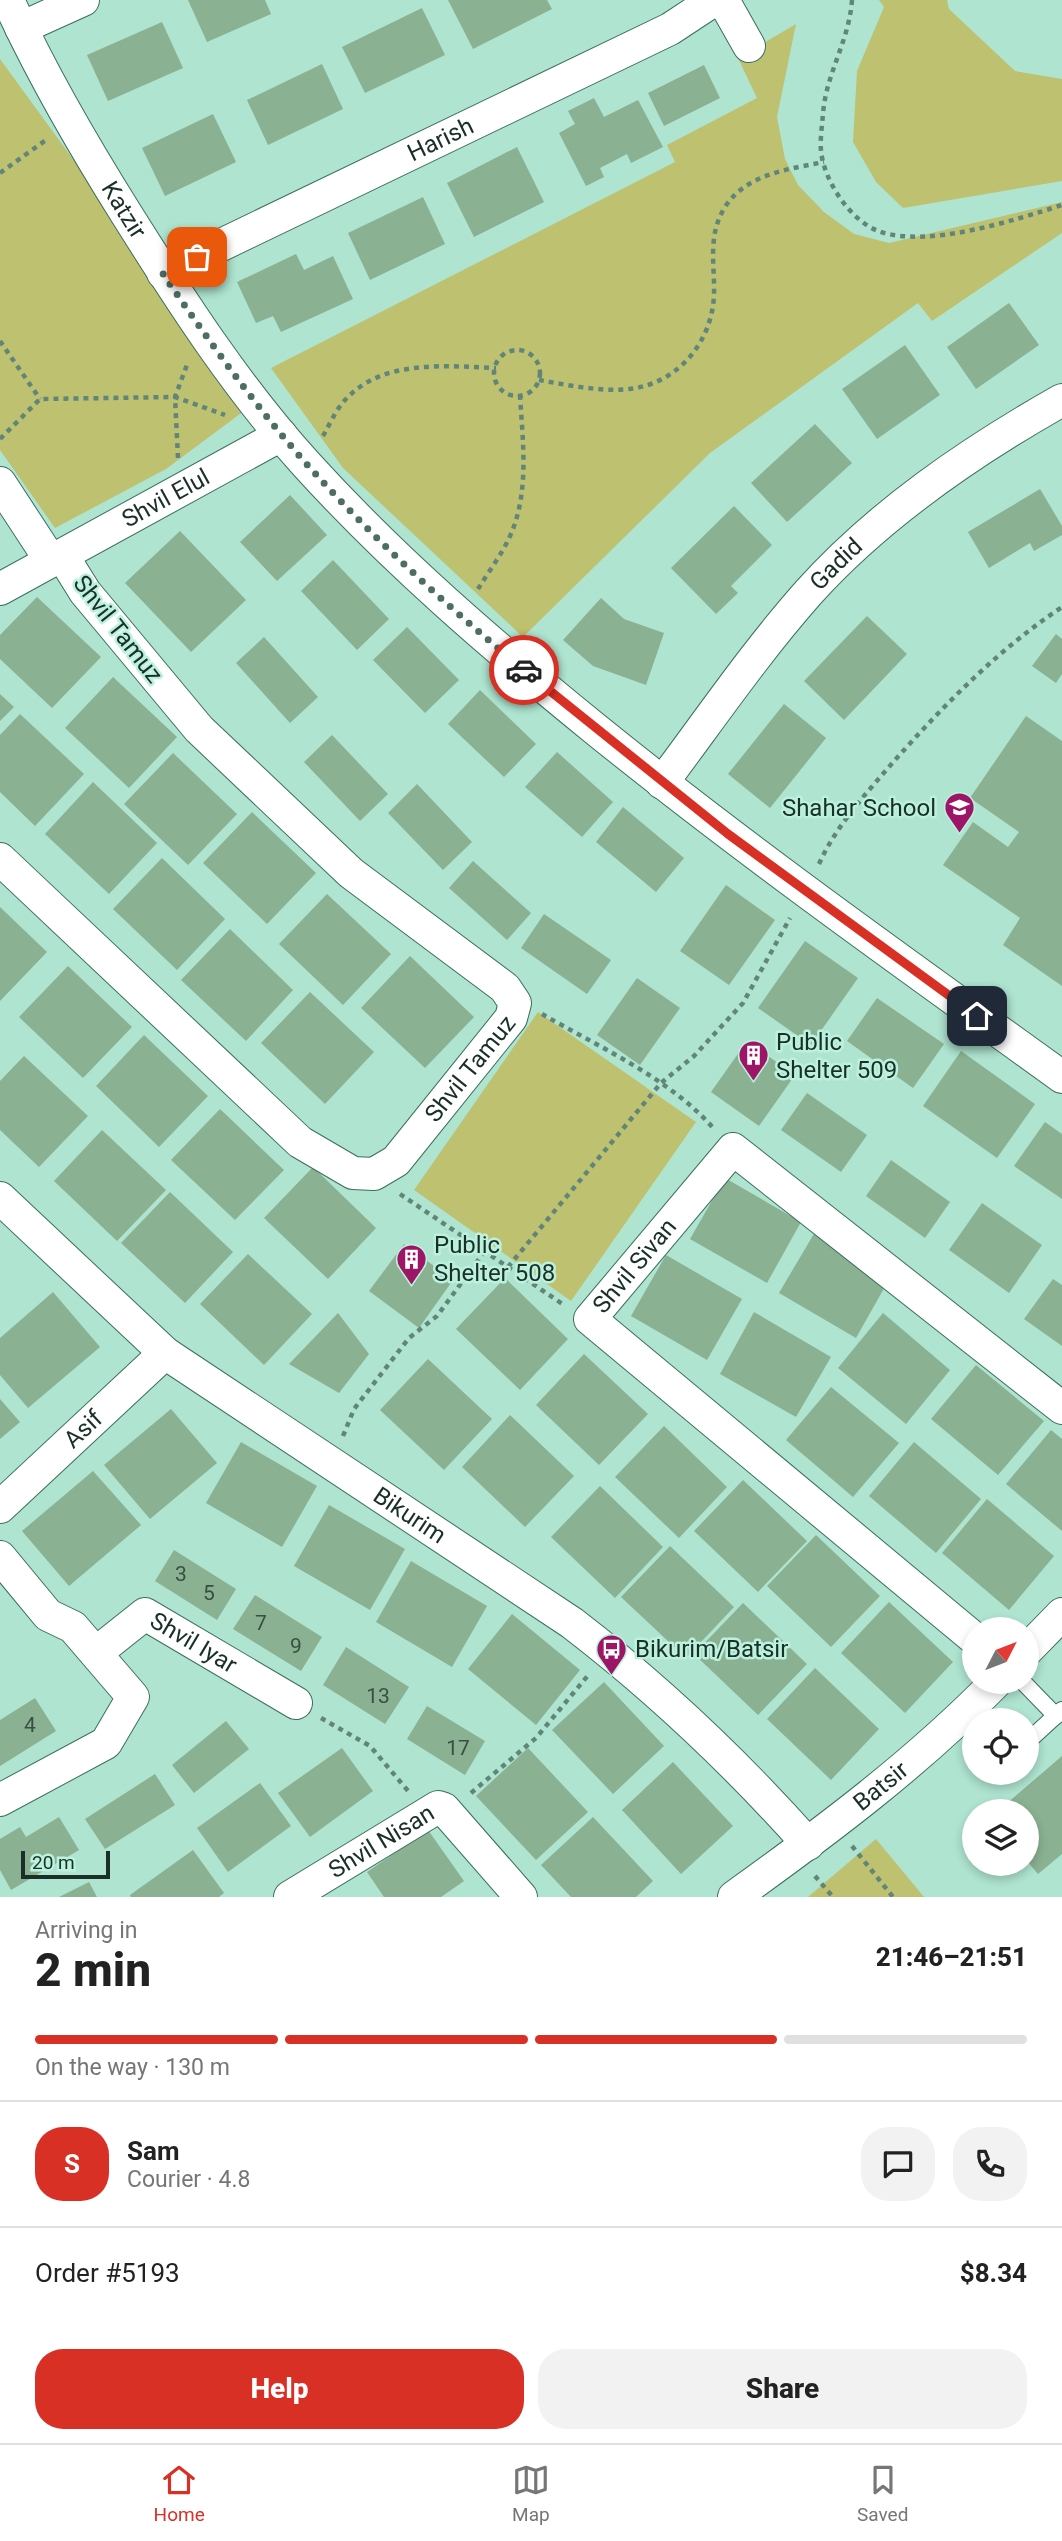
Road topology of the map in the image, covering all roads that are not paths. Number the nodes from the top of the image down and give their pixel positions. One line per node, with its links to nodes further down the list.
1 (8, 0): 5 (street, Katzir)
2 (83, 0): 5 (street)
3 (713, 0): 7 (street, Harish)
4 (723, 0): 6 (street)
5 (20, 28): 7 (street, Katzir)
6 (749, 46)
7 (163, 274): 9 (street, Katzir)
8 (1062, 400): 13 (street, Gadid)
9 (281, 435): 11 (street, Shvil Elul); 13 (street, Katzir)
10 (0, 483): 11 (street)
11 (57, 558): 12 (street, Shvil Elul); 14 (street, Shvil Tamuz)
12 (0, 589)
13 (662, 783): 15 (street, Katzir)
14 (0, 859)
15 (1062, 1077)
16 (0, 1198): 17 (street, Bikurim)
17 (165, 1353): 19 (street, Asif); 31 (street, Bikurim)
18 (1062, 1408): 22 (street, Shvil Sivan)
19 (0, 1507)
20 (0, 1557): 24 (street)
21 (1062, 1614): 23 (street)
22 (962, 1628)
23 (1040, 1637)
24 (96, 1653): 27 (street, Shvil Iyar); 30 (street)
25 (984, 1694): 31 (street, Batsir)
26 (1037, 1694): 28 (lane)
27 (296, 1703)
28 (1059, 1713): 29 (lane)
29 (1039, 1731)
30 (0, 1800)
31 (808, 1844): 32 (street, Batsir)
32 (752, 1892)
33 (290, 1897): 34 (street, Shvil Nisan)
34 (521, 1897)

